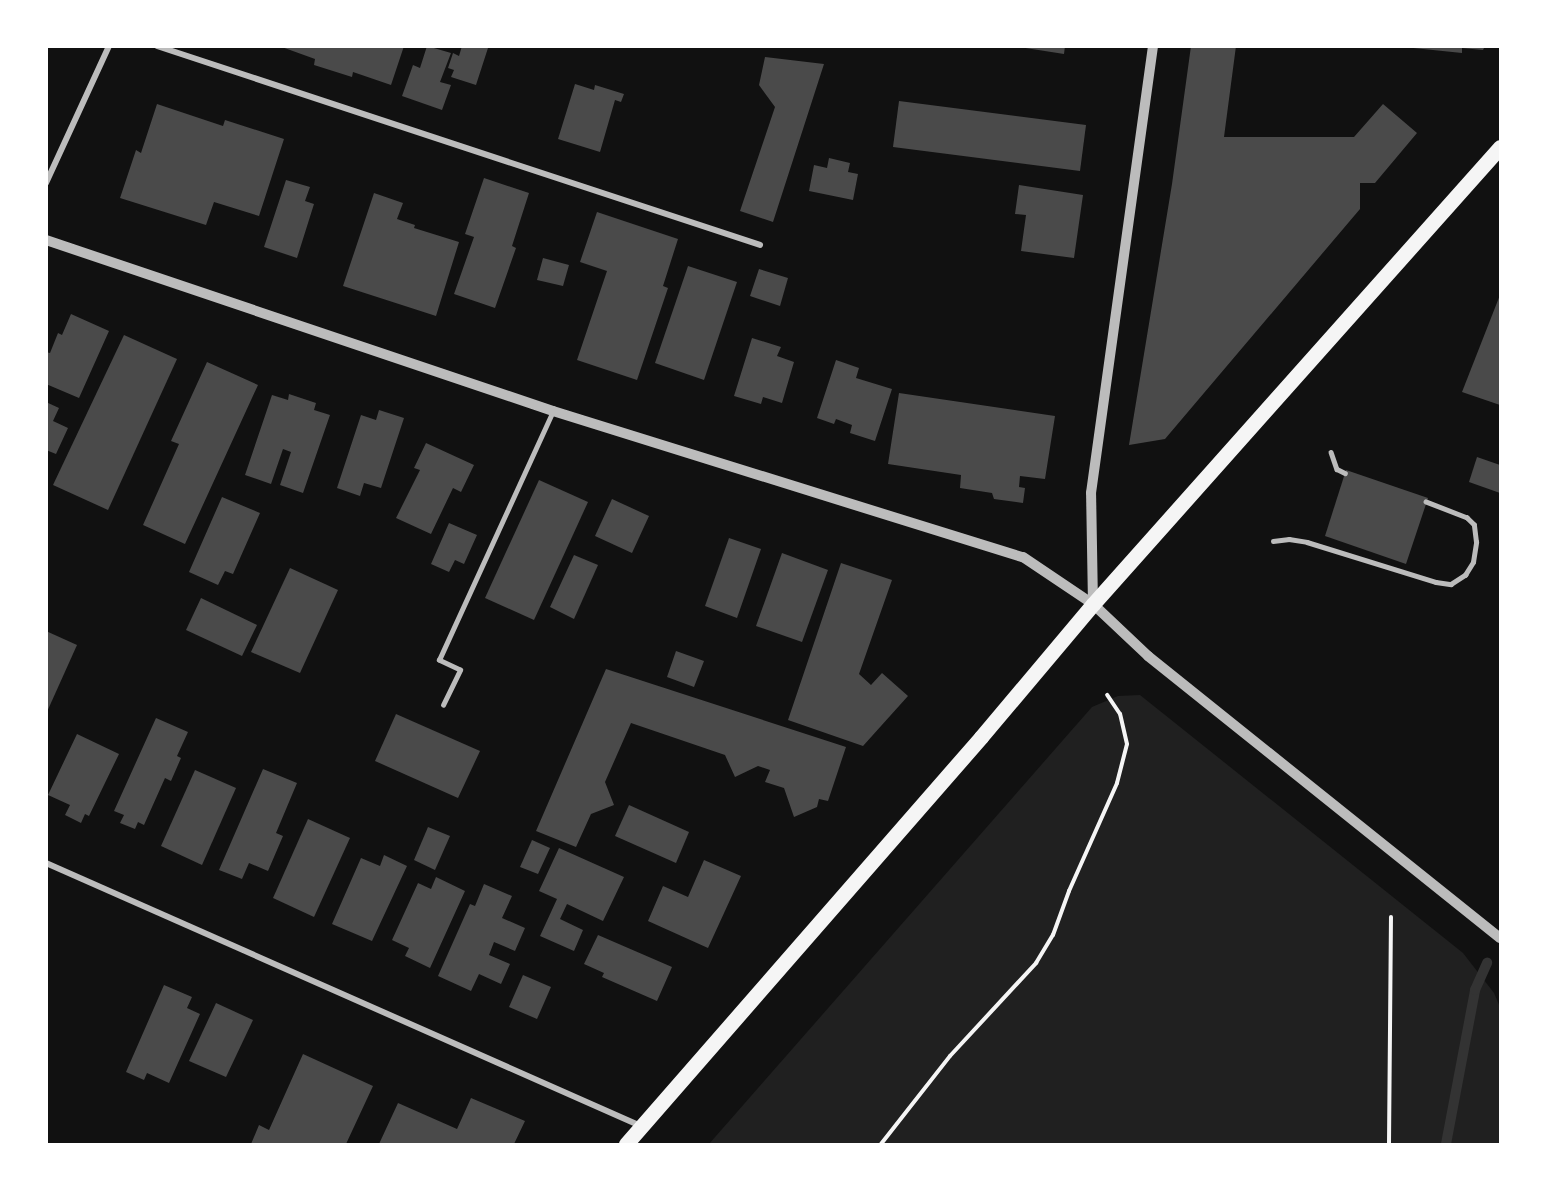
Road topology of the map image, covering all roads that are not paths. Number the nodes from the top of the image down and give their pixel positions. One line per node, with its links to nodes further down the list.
1 (110, 46): 5 (street)
2 (157, 46): 7 (street)
3 (1153, 46): 13 (street)
4 (1500, 147): 13 (main road)
5 (46, 183)
6 (46, 240): 8 (street)
7 (760, 244)
8 (553, 411): 13 (street); 14 (lane)
9 (1331, 452): 10 (lane)
10 (1345, 473)
11 (1426, 502): 12 (lane)
12 (1273, 541)
13 (1093, 604): 16 (street); 17 (main road)
14 (443, 705)
15 (46, 863): 17 (street)
16 (1500, 938)
17 (642, 1126): 18 (main road)
18 (626, 1144)

